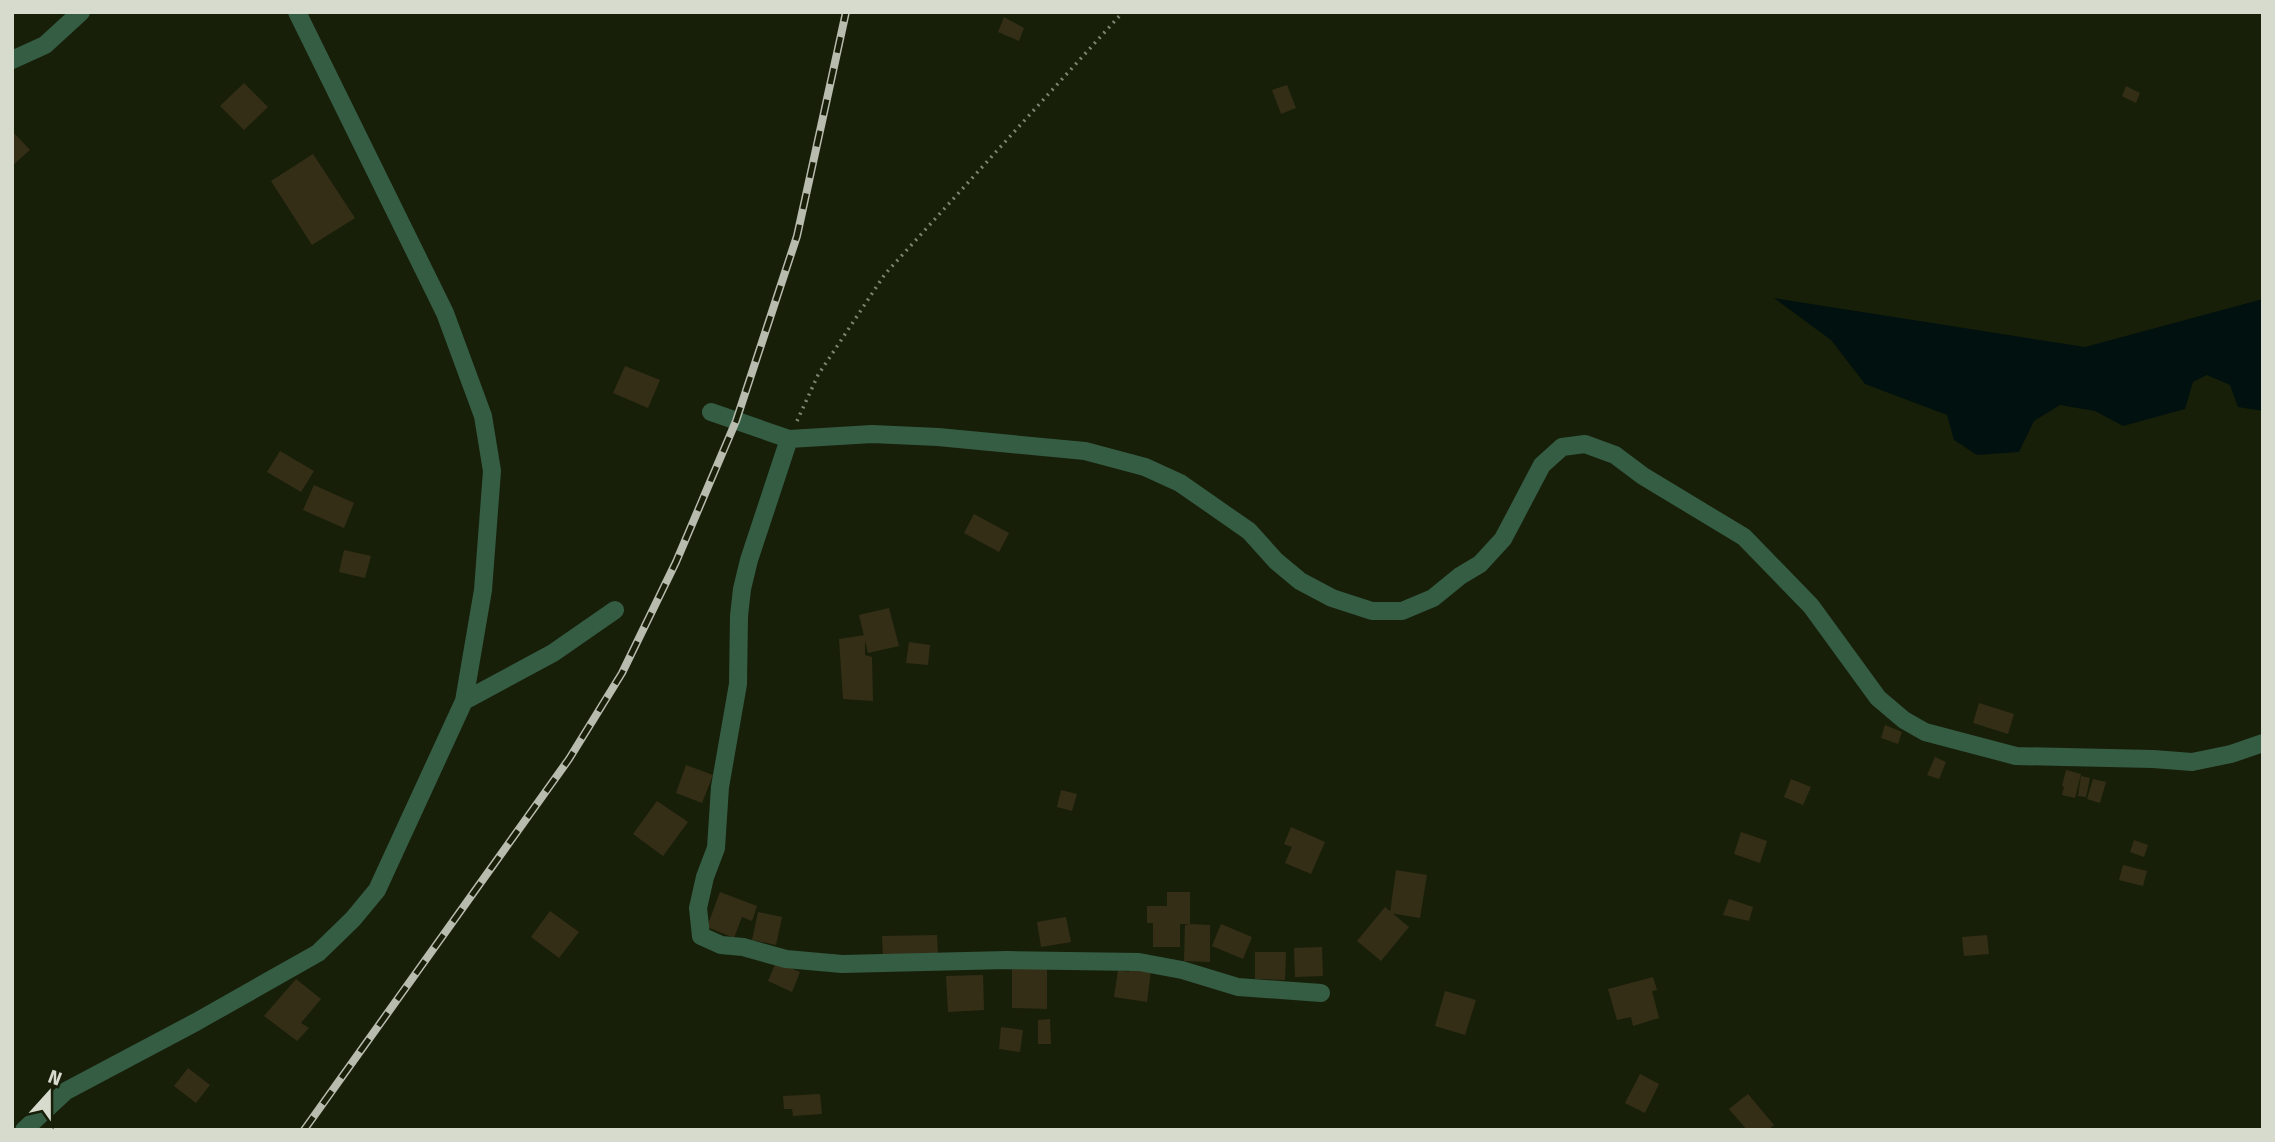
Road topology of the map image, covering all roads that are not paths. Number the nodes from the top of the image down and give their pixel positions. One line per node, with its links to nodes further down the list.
1 (81, 12): 3 (street)
2 (297, 12): 7 (street)
3 (12, 60)
4 (711, 412): 5 (street)
5 (789, 439): 8 (street); 9 (street)
6 (615, 610): 7 (street)
7 (464, 701): 10 (street)
8 (2263, 743)
9 (1321, 993)
10 (24, 1130)

